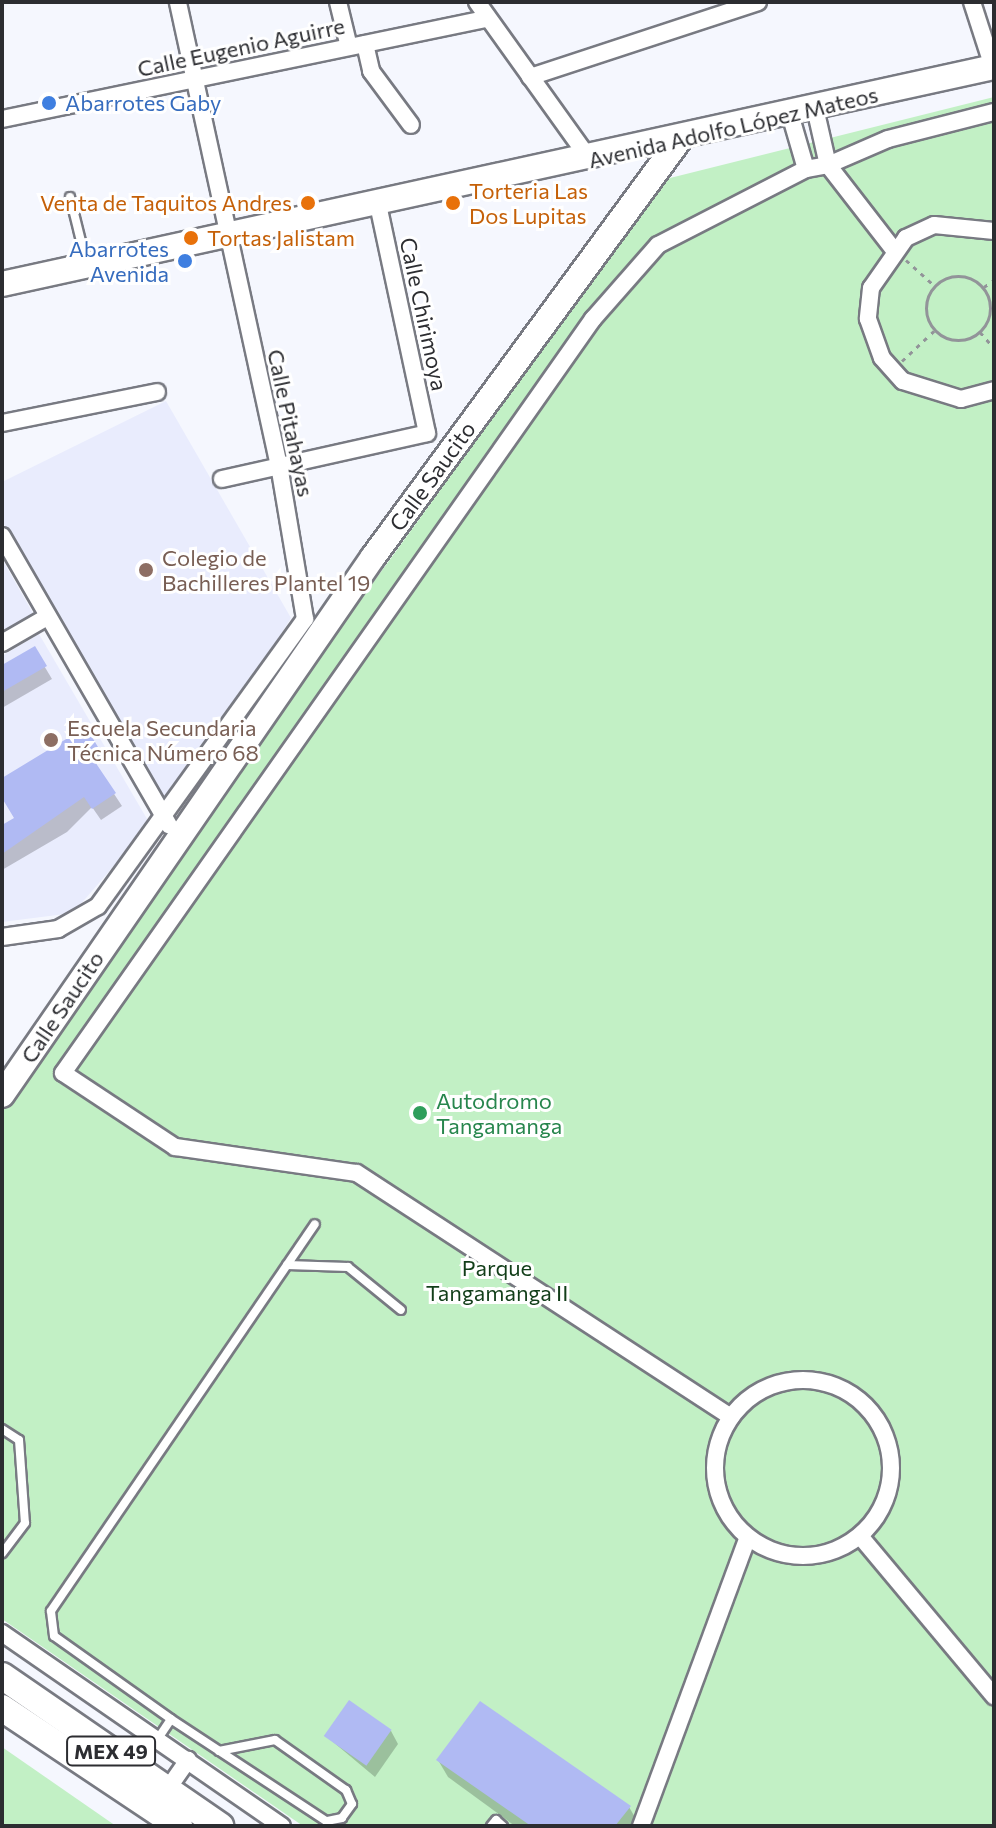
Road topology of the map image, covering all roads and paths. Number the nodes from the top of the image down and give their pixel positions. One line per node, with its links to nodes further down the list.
1 (178, 2): 10 (street, Calle Pitahayas)
2 (338, 2): 7 (street)
3 (477, 2): 6 (street)
4 (758, 2): 9 (street)
5 (972, 2): 8 (street)
6 (488, 18): 7 (street, Calle Eugenio Aguirre); 9 (street)
7 (357, 45): 10 (street, Calle Eugenio Aguirre); 15 (street)
8 (993, 67): 11 (street, Avenida Adolfo López Mateos)
9 (530, 77): 18 (street)
10 (196, 79): 14 (street, Calle Eugenio Aguirre); 25 (street, Calle Pitahayas)
11 (815, 108): 13 (street, Avenida Adolfo López Mateos); 19 (street)
12 (994, 112): 19 (street)
13 (790, 114): 16 (street, Avenida Adolfo López Mateos); 20 (street)
14 (2, 119)
15 (411, 125)
16 (680, 139): 17 (street, Avenida Adolfo López Mateos); 21 (street, Calle Saucito)
17 (621, 153): 18 (street, Avenida Adolfo López Mateos); 21 (street)
18 (590, 160): 23 (street, Avenida Adolfo López Mateos)
19 (828, 165): 20 (street); 26 (street)
20 (806, 169): 50 (street)
21 (644, 184): 44 (street, Calle Saucito)
22 (70, 197): 27 (lane)
23 (378, 205): 25 (street, Avenida Adolfo López Mateos); 39 (street, Calle Chirimoya)
24 (994, 231): 26 (street)
25 (229, 236): 27 (street, Avenida Adolfo López Mateos); 39 (street, Calle Pitahayas)
26 (894, 250): 30 (path); 35 (street)
27 (87, 266): 29 (street, Avenida Adolfo López Mateos)
28 (994, 280): 31 (path)
29 (2, 284)
30 (935, 286): 31 (path); 32 (path)
31 (983, 288): 33 (path)
32 (934, 331): 33 (path); 35 (path)
33 (980, 332): 34 (path)
34 (994, 348)
35 (893, 369): 36 (street)
36 (994, 390)
37 (157, 392): 38 (street)
38 (2, 423)
39 (279, 466): 40 (street); 44 (street, Calle Pitahayas)
40 (222, 479)
41 (2, 536): 42 (street)
42 (47, 617): 43 (street); 44 (street)
43 (2, 643)
44 (171, 827): 45 (street); 46 (street, Calle Saucito)
45 (2, 937)
46 (2, 1095)
47 (315, 1224): 48 (lane)
48 (287, 1265): 49 (lane); 59 (lane)
49 (401, 1310)
50 (731, 1417): 52 (street); 53 (street)
51 (2, 1429): 54 (lane)
52 (860, 1536): 53 (street); 57 (street)
53 (748, 1537): 69 (street)
54 (2, 1553)
55 (2, 1633): 60 (street)
56 (2, 1676): 63 (main road, MEX 49)
57 (994, 1696)
58 (2, 1708): 64 (main road, MEX 49)
59 (171, 1719): 60 (lane); 61 (lane)
60 (157, 1740): 62 (street)
61 (219, 1751): 61 (lane)
62 (188, 1760): 63 (street); 66 (street)
63 (167, 1790): 65 (main road, MEX 49)
64 (179, 1826)
65 (220, 1826)
66 (282, 1826)
67 (491, 1826): 68 (lane)
68 (503, 1826)
69 (641, 1826)

